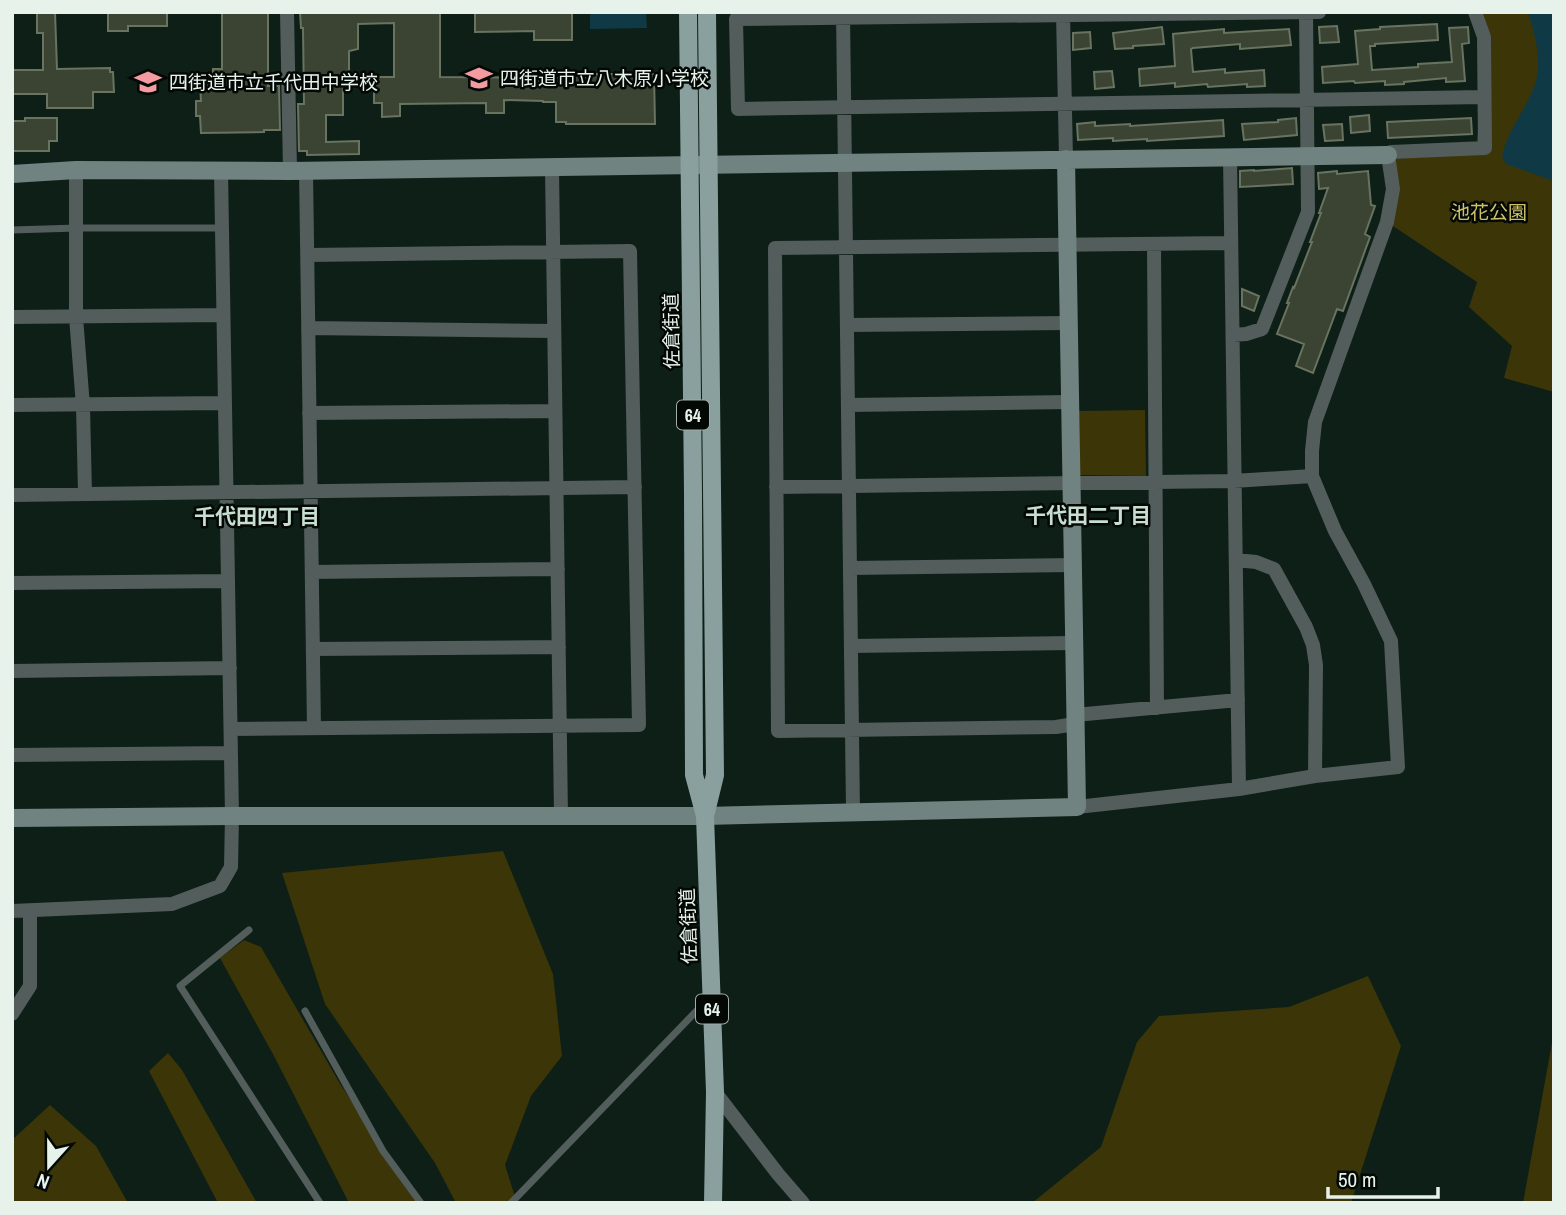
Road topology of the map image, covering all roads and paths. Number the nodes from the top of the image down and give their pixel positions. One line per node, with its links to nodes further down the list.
1 (287, 12): 22 (street)
2 (688, 12): 18 (main road, 佐倉街道 / 64)
3 (707, 12): 19 (main road, 佐倉街道 / 64)
4 (1306, 12): 5 (street); 7 (street); 10 (street)
5 (1319, 12)
6 (1475, 12): 9 (street)
7 (1063, 14): 8 (street); 11 (street)
8 (843, 15): 12 (street); 12 (street)
9 (1484, 97): 10 (street); 13 (street)
10 (1308, 100): 11 (street); 14 (street)
11 (1064, 104): 12 (street); 16 (street)
12 (844, 107): 17 (street)
13 (1388, 155): 14 (street); 49 (street)
14 (1309, 156): 15 (street); 41 (street)
15 (1230, 157): 16 (street); 28 (street)
16 (1066, 159): 17 (street); 29 (street)
17 (845, 162): 19 (street); 31 (street)
18 (690, 164): 19 (street); 20 (street); 89 (main road, 佐倉街道 / 64)
19 (708, 164): 89 (main road, 佐倉街道 / 64)
20 (552, 166): 22 (street); 32 (street)
21 (76, 170): 23 (street); 24 (street); 25 (street)
22 (298, 171): 23 (street); 33 (street)
23 (221, 172): 26 (street)
24 (12, 174)
25 (77, 228): 26 (lane); 27 (lane); 36 (street)
26 (222, 228): 34 (street)
27 (12, 230)
28 (1231, 243): 30 (street); 41 (street)
29 (1067, 244): 30 (street); 31 (street); 37 (street)
30 (1154, 244): 51 (street)
31 (846, 247): 38 (street); 55 (street)
32 (553, 252): 33 (street); 40 (street); 54 (street)
33 (307, 255): 39 (street)
34 (223, 315): 36 (street); 43 (street)
35 (12, 317): 36 (street)
36 (76, 317): 46 (street)
37 (1068, 323): 38 (street); 42 (street)
38 (847, 325): 45 (street)
39 (308, 328): 40 (street); 48 (street)
40 (554, 331): 47 (street)
41 (1233, 335): 50 (street)
42 (1070, 402): 45 (street); 52 (street)
43 (225, 403): 46 (street); 58 (street)
44 (12, 405): 46 (street)
45 (848, 405): 53 (street)
46 (83, 406): 59 (street)
47 (555, 411): 48 (street); 56 (street)
48 (309, 413): 57 (street)
49 (1312, 476): 50 (street); 83 (street)
50 (1234, 481): 51 (street); 61 (street)
51 (1156, 482): 52 (street); 75 (street)
52 (1071, 483): 53 (street); 62 (street)
53 (849, 486): 55 (street); 63 (street)
54 (635, 487): 56 (street); 77 (street)
55 (776, 487): 80 (street)
56 (557, 488): 57 (street); 64 (street)
57 (310, 490): 58 (street); 65 (street)
58 (226, 491): 59 (street); 66 (street)
59 (85, 494): 60 (street)
60 (12, 495)
61 (1236, 559): 74 (street); 83 (street)
62 (1073, 565): 63 (street); 68 (street)
63 (850, 568): 69 (street)
64 (558, 569): 65 (street); 70 (street)
65 (312, 572): 71 (street)
66 (228, 582): 67 (street); 72 (street)
67 (12, 583)
68 (1074, 643): 69 (street); 76 (street)
69 (851, 646): 80 (street)
70 (559, 647): 71 (street); 77 (street)
71 (313, 649): 78 (street)
72 (230, 668): 73 (street); 79 (street)
73 (12, 671)
74 (1238, 700): 75 (street); 84 (street)
75 (1157, 708): 76 (street)
76 (1075, 720): 80 (street); 85 (street)
77 (560, 726): 78 (street); 88 (street)
78 (314, 728): 79 (street)
79 (231, 729): 81 (street)
80 (852, 730): 86 (street)
81 (231, 753): 82 (street); 87 (street)
82 (12, 755)
83 (1315, 776): 84 (street)
84 (1239, 789): 85 (street)
85 (1077, 807): 86 (street)
86 (853, 812): 89 (street)
87 (232, 816): 88 (street); 90 (street); 92 (street)
88 (561, 816): 89 (street)
89 (705, 816): 95 (main road, 佐倉街道 / 64)
90 (12, 818)
91 (12, 911): 92 (street)
92 (30, 911): 94 (street)
93 (249, 930): 99 (lane)
94 (20, 991): 97 (street)
95 (712, 995): 98 (main road, 佐倉街道 / 64); 101 (lane)
96 (304, 1011): 100 (lane)
97 (12, 1014)
98 (715, 1092): 102 (main road, 佐倉街道 / 64); 103 (street)
99 (320, 1203)
100 (421, 1203)
101 (511, 1203)
102 (713, 1203)
103 (803, 1203)

